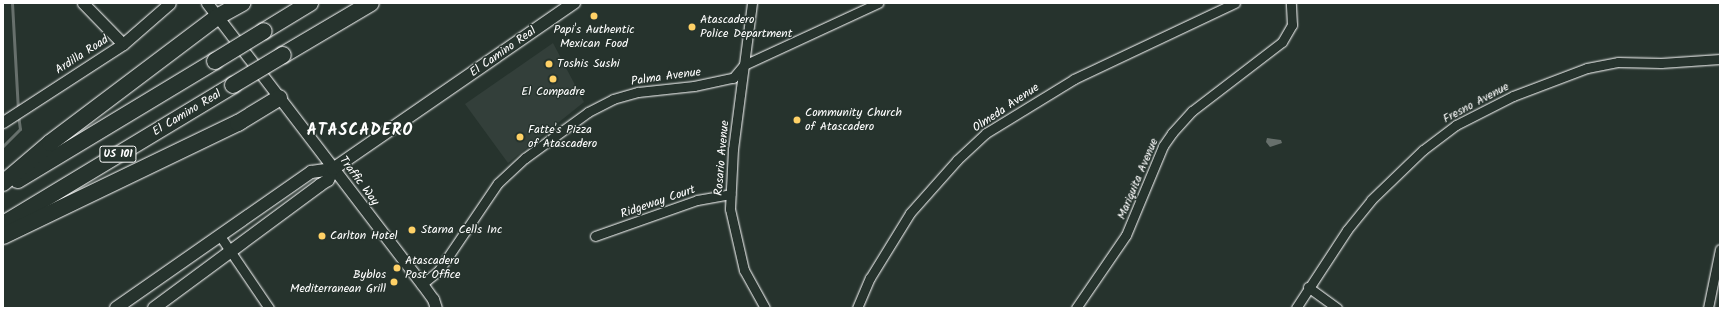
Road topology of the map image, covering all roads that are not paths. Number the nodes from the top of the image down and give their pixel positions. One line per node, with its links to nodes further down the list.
1 (83, 3): 13 (street)
2 (170, 3): 13 (street, Ardilla Road)
3 (207, 3): 12 (street, Traffic Way)
4 (242, 3): 12 (highway)
5 (310, 3): 20 (highway, US 101, bridge)
6 (371, 3): 22 (highway, El Camino Real / US 101, bridge)
7 (574, 3): 18 (main road, El Camino Real)
8 (752, 3): 15 (street, Rosario Avenue)
9 (878, 3): 15 (street, Palma Avenue)
10 (1235, 3): 36 (street, Olmeda Avenue)
11 (1291, 3): 37 (street, Mariquita Avenue)
12 (217, 17): 16 (street, Traffic Way); 19 (highway)
13 (123, 44): 17 (street, Ardilla Road)
14 (1720, 59): 29 (street, Fresno Avenue)
15 (744, 65): 21 (street, Rosario Avenue); 28 (street, Palma Avenue)
16 (279, 98): 18 (street, Traffic Way); 23 (highway)
17 (3, 122)
18 (333, 169): 24 (main road, El Camino Real); 27 (main road, El Camino Real); 28 (street, Traffic Way)
19 (3, 183)
20 (3, 189)
21 (730, 194): 25 (street, Ridgeway Court); 35 (street, Rosario Avenue)
22 (3, 224)
23 (3, 236)
24 (220, 236): 27 (street); 31 (main road, El Camino Real)
25 (595, 236)
26 (1720, 249): 40 (street)
27 (230, 250): 32 (main road, El Camino Real); 33 (street)
28 (422, 284): 30 (street, Traffic Way)
29 (1308, 287): 38 (street, Fresno Avenue); 39 (street)
30 (434, 303): 34 (street, Traffic Way)
31 (116, 308)
32 (154, 308)
33 (269, 308)
34 (445, 308)
35 (766, 308)
36 (857, 308)
37 (1076, 308)
38 (1296, 308)
39 (1337, 308)
40 (1708, 308)

